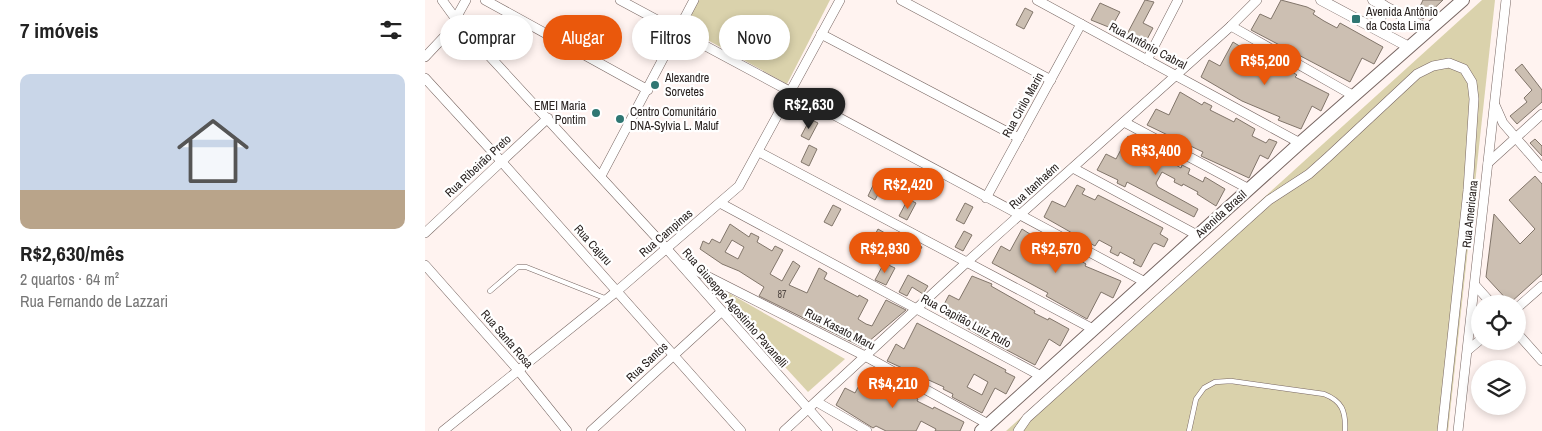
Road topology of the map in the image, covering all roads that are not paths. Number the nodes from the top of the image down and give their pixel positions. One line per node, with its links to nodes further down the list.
1 (442, 0): 16 (street, Rua Giuseppe Agostinho Pavanelli)
2 (466, 0): 17 (street)
3 (485, 0): 35 (street)
4 (620, 0): 18 (street)
5 (694, 0): 19 (street)
6 (839, 0): 24 (street, Rua Campinas)
7 (901, 0): 34 (street)
8 (1037, 0): 20 (street, Rua Antônio Cabral)
9 (1178, 0): 31 (street)
10 (1257, 0): 21 (street, Rua Itanhaém)
11 (1321, 0): 22 (street)
12 (1373, 0): 15 (street)
13 (1505, 0): 38 (street, Rua Americana)
14 (1460, 1): 23 (main road, Avenida Brasil)
15 (1383, 6): 22 (street); 23 (street)
16 (453, 15)
17 (459, 15)
18 (648, 15)
19 (686, 15)
20 (1081, 24): 31 (street, Rua Antônio Cabral); 34 (street, Rua Cirilo Marin)
21 (1231, 26): 32 (street, Rua Itanhaém); 37 (street)
22 (1369, 26): 26 (street)
23 (1429, 30): 26 (main road, Avenida Brasil)
24 (821, 34): 36 (street, Rua Campinas); 42 (street)
25 (440, 40): 28 (street)
26 (1409, 47): 37 (main road, Avenida Brasil)
27 (709, 48): 36 (street)
28 (425, 57)
29 (494, 60): 40 (street, Rua Giuseppe Agostinho Pavanelli)
30 (663, 60): 35 (street)
31 (1147, 60): 32 (street, Rua Antônio Cabral)
32 (1176, 75): 41 (street, Rua Itanhaém); 44 (street, Rua Antônio Cabral)
33 (425, 78): 46 (street, Rua Cajuru)
34 (1051, 80): 42 (street, Rua Cirilo Marin)
35 (648, 90): 50 (street)
36 (789, 92): 45 (street, Rua Campinas); 52 (street)
37 (1354, 96): 44 (main road, Avenida Brasil)
38 (1495, 105): 43 (street); 47 (street, Rua Americana)
39 (1542, 114): 43 (street)
40 (547, 118): 46 (street, Rua Ribeirão Preto); 50 (street, Rua Giuseppe Agostinho Pavanelli)
41 (1124, 122): 48 (street, Rua Itanhaém); 51 (street)
42 (1019, 138): 52 (street, Rua Cirilo Marin)
43 (1515, 138): 47 (street); 49 (street)
44 (1300, 143): 51 (main road, Avenida Brasil)
45 (759, 152): 53 (street, Rua Campinas); 59 (street)
46 (501, 161): 55 (street, Rua Ribeirão Preto); 65 (street, Rua Cajuru)
47 (1488, 163): 62 (street, Rua Americana)
48 (1073, 168): 54 (street, Rua Itanhaém); 56 (street)
49 (1542, 168)
50 (601, 176): 57 (street, Rua Giuseppe Agostinho Pavanelli)
51 (1249, 189): 56 (main road, Avenida Brasil)
52 (987, 198): 54 (street)
53 (720, 203): 57 (street, Rua Campinas); 69 (street, Rua Capitão Luiz Rufo)
54 (1020, 216): 59 (street, Rua Itanhaém); 61 (street)
55 (425, 234)
56 (1197, 235): 61 (main road, Avenida Brasil)
57 (667, 249): 58 (street, Rua Giuseppe Agostinho Pavanelli); 65 (street, Rua Campinas)
58 (678, 261): 70 (street, Rua Giuseppe Agostinho Pavanelli); 76 (street, Rua Kasato Maru)
59 (967, 262): 69 (street, Rua Itanhaém); 71 (street)
60 (425, 265): 78 (street, Rua Santa Rosa)
61 (1145, 282): 71 (main road, Avenida Brasil)
62 (1475, 285): 66 (street); 74 (street, Rua Americana)
63 (1542, 286): 68 (street)
64 (490, 291): 67 (lane)
65 (617, 291): 67 (street, Rua Campinas); 75 (street, Rua Cajuru)
66 (1484, 295)
67 (607, 299): 78 (street, Rua Campinas)
68 (1526, 300)
69 (917, 309): 76 (street, Rua Itanhaém); 79 (street, Rua Capitão Luiz Rufo)
70 (721, 312): 75 (street, Rua Santos); 81 (street, Rua Giuseppe Agostinho Pavanelli)
71 (1093, 329): 79 (main road, Avenida Brasil)
72 (1526, 343): 77 (street)
73 (1471, 348): 74 (street)
74 (1468, 350): 94 (street, Rua Americana)
75 (673, 354): 86 (street, Rua Santos); 87 (street, Rua Cajuru)
76 (865, 356): 80 (street, Rua Itanhaém); 82 (street, Rua Kasato Maru)
77 (1542, 361)
78 (518, 370): 84 (street, Rua Campinas); 85 (street, Rua Santa Rosa)
79 (1041, 376): 82 (main road, Avenida Brasil)
80 (817, 402): 81 (street, Rua Itanhaém); 83 (street)
81 (807, 409): 88 (street, Rua Itanhaém); 89 (street, Rua Giuseppe Agostinho Pavanelli)
82 (984, 428)
83 (863, 430)
84 (443, 431)
85 (567, 431)
86 (591, 431)
87 (741, 431)
88 (784, 431)
89 (828, 431)
90 (1018, 431): 93 (street)
91 (1189, 431): 92 (lane)
92 (1345, 431)
93 (1442, 431)
94 (1458, 431)

